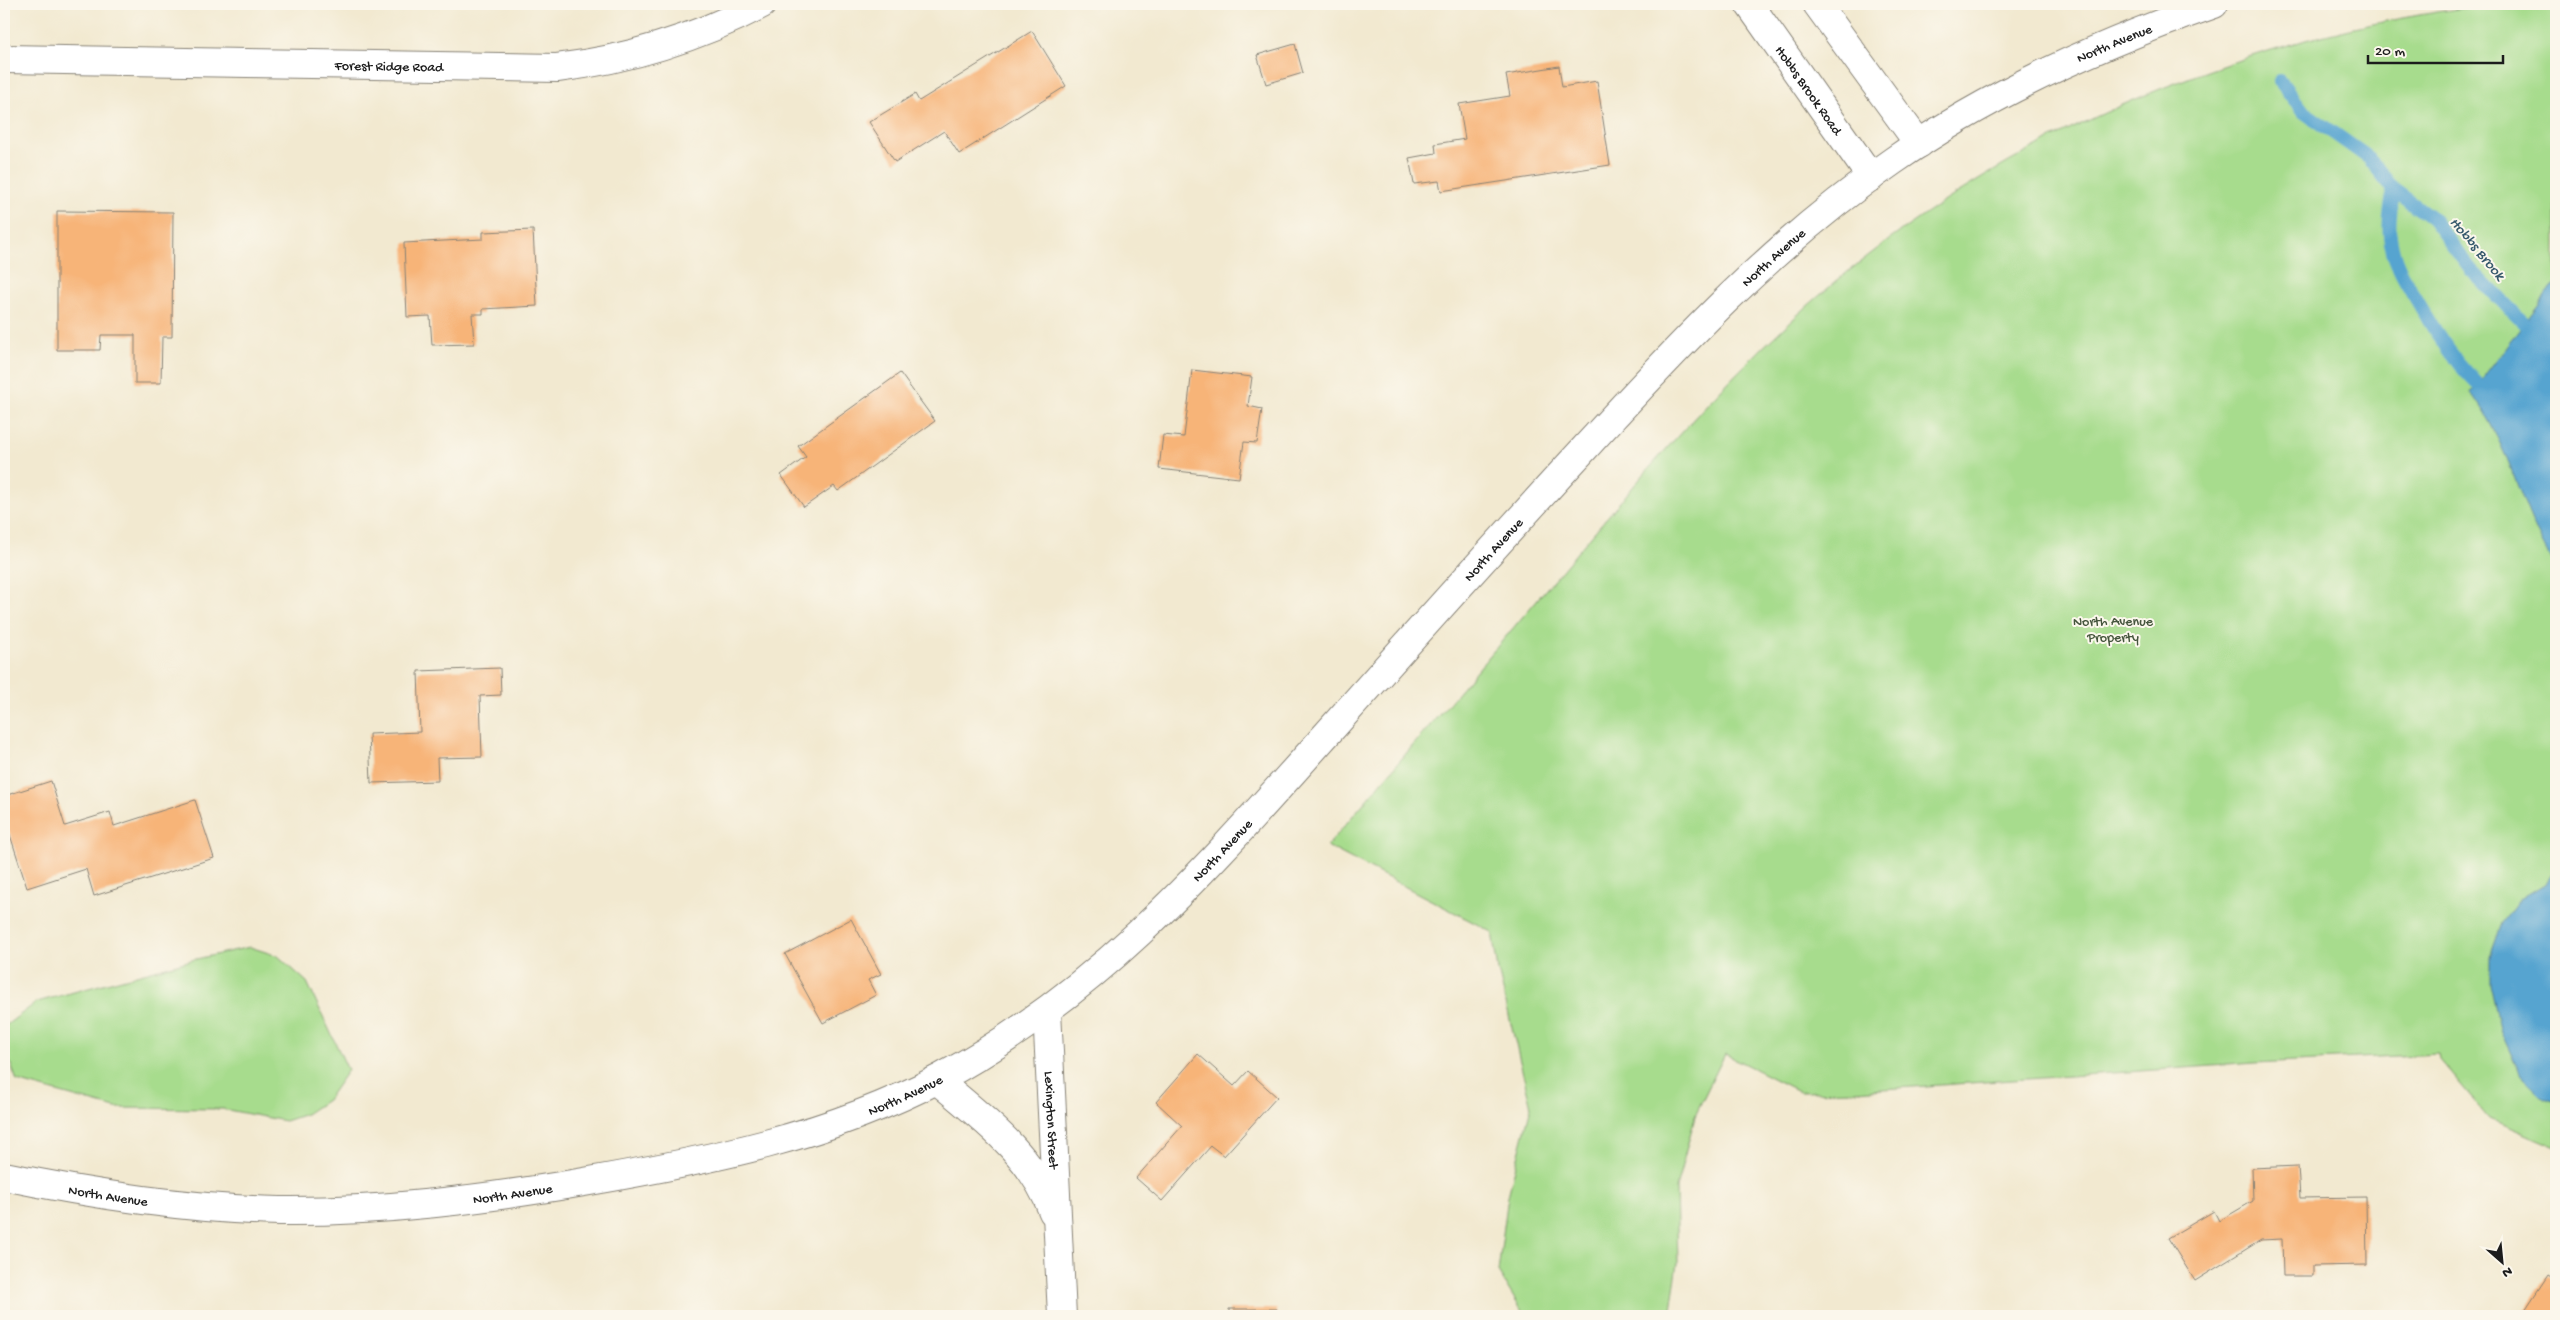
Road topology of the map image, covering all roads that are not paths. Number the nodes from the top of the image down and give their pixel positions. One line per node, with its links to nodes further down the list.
1 (762, 4): 5 (main road, Forest Ridge Road)
2 (1749, 4): 7 (main road, Hobbs Brook Road)
3 (1817, 4): 6 (main road)
4 (2214, 4): 6 (main road, North Avenue)
5 (4, 59)
6 (1919, 144): 7 (main road, North Avenue)
7 (1871, 176): 8 (main road, North Avenue)
8 (1047, 1011): 9 (main road, North Avenue); 11 (main road, Lexington Street)
9 (937, 1080): 10 (main road, North Avenue); 11 (main road, Lexington Street)
10 (4, 1176)
11 (1058, 1228): 12 (main road, Lexington Street)
12 (1062, 1316)

